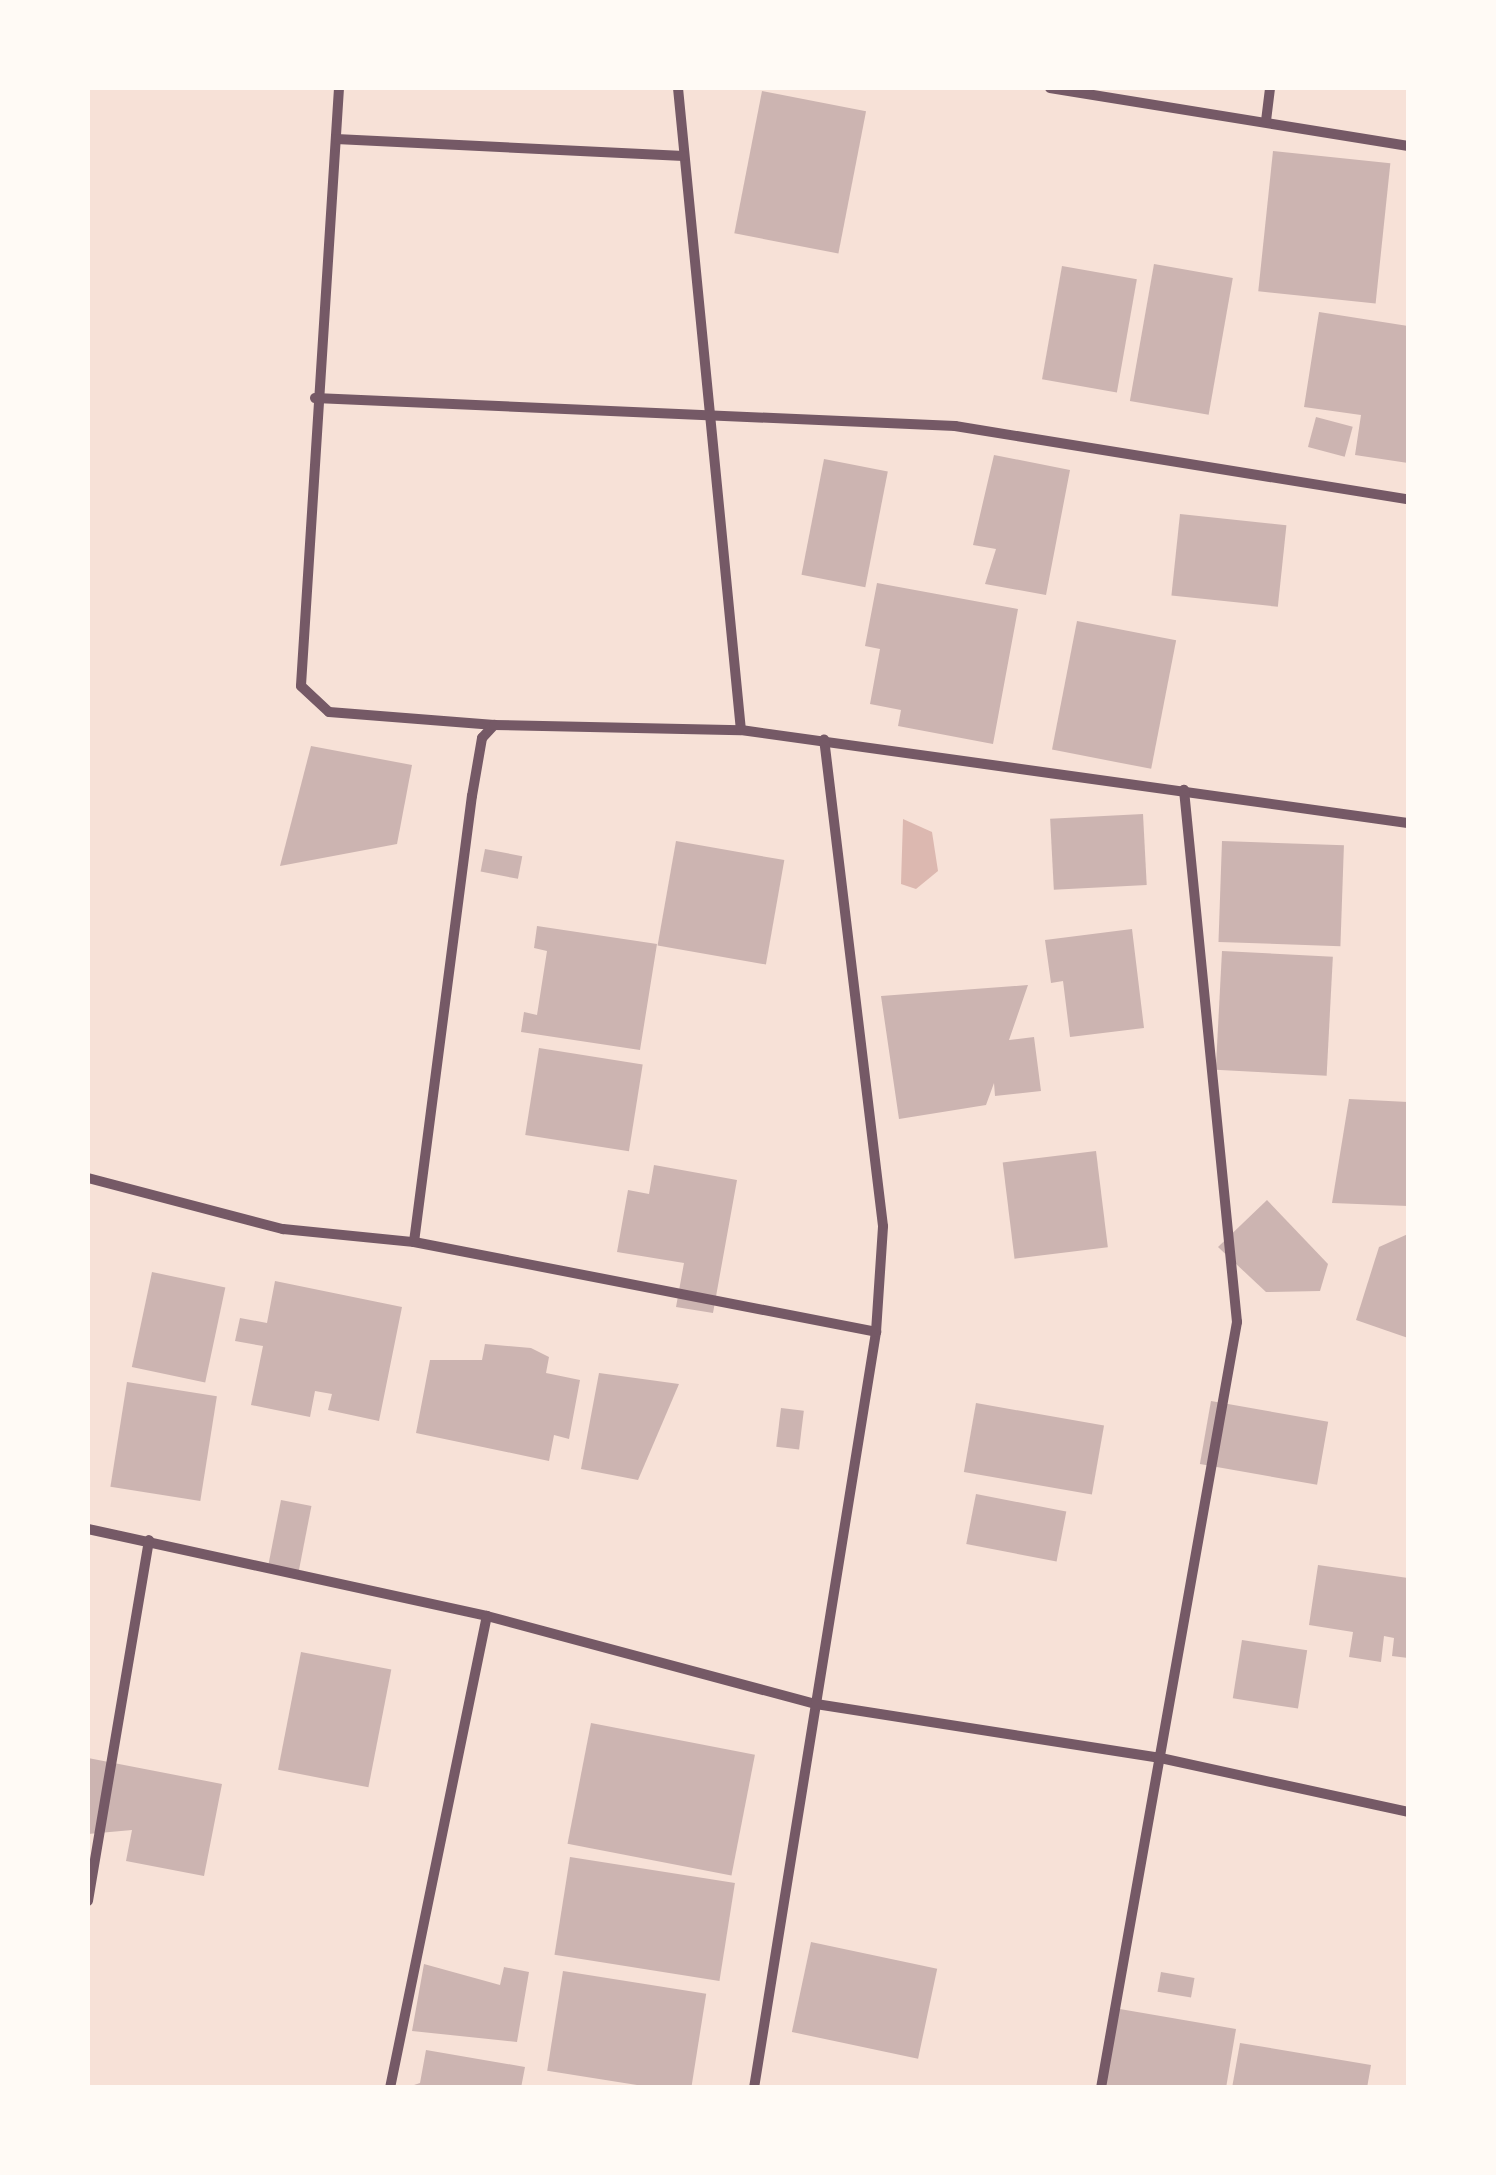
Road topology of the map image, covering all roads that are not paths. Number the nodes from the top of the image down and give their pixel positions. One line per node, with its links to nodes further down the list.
1 (339, 88): 6 (street)
2 (678, 88): 8 (street)
3 (1050, 88): 5 (street)
4 (1270, 88): 5 (street)
5 (1266, 121): 7 (street)
6 (336, 139): 8 (street); 9 (street)
7 (1408, 146)
8 (684, 156): 10 (street)
9 (315, 398): 10 (street); 12 (street)
10 (715, 410): 11 (street); 13 (street)
11 (1408, 499)
12 (494, 725): 13 (street); 18 (street)
13 (741, 730): 14 (street)
14 (824, 740): 15 (street); 19 (street)
15 (1184, 790): 16 (street); 24 (street)
16 (1408, 823)
17 (88, 1178): 18 (street)
18 (414, 1242): 19 (street)
19 (876, 1332): 23 (street)
20 (88, 1529): 21 (street)
21 (148, 1540): 22 (street); 26 (street)
22 (487, 1616): 23 (street); 27 (street)
23 (816, 1704): 24 (street); 28 (street)
24 (1156, 1757): 25 (street); 29 (street)
25 (1408, 1812)
26 (88, 1901)
27 (390, 2088)
28 (754, 2088)
29 (1102, 2088)

